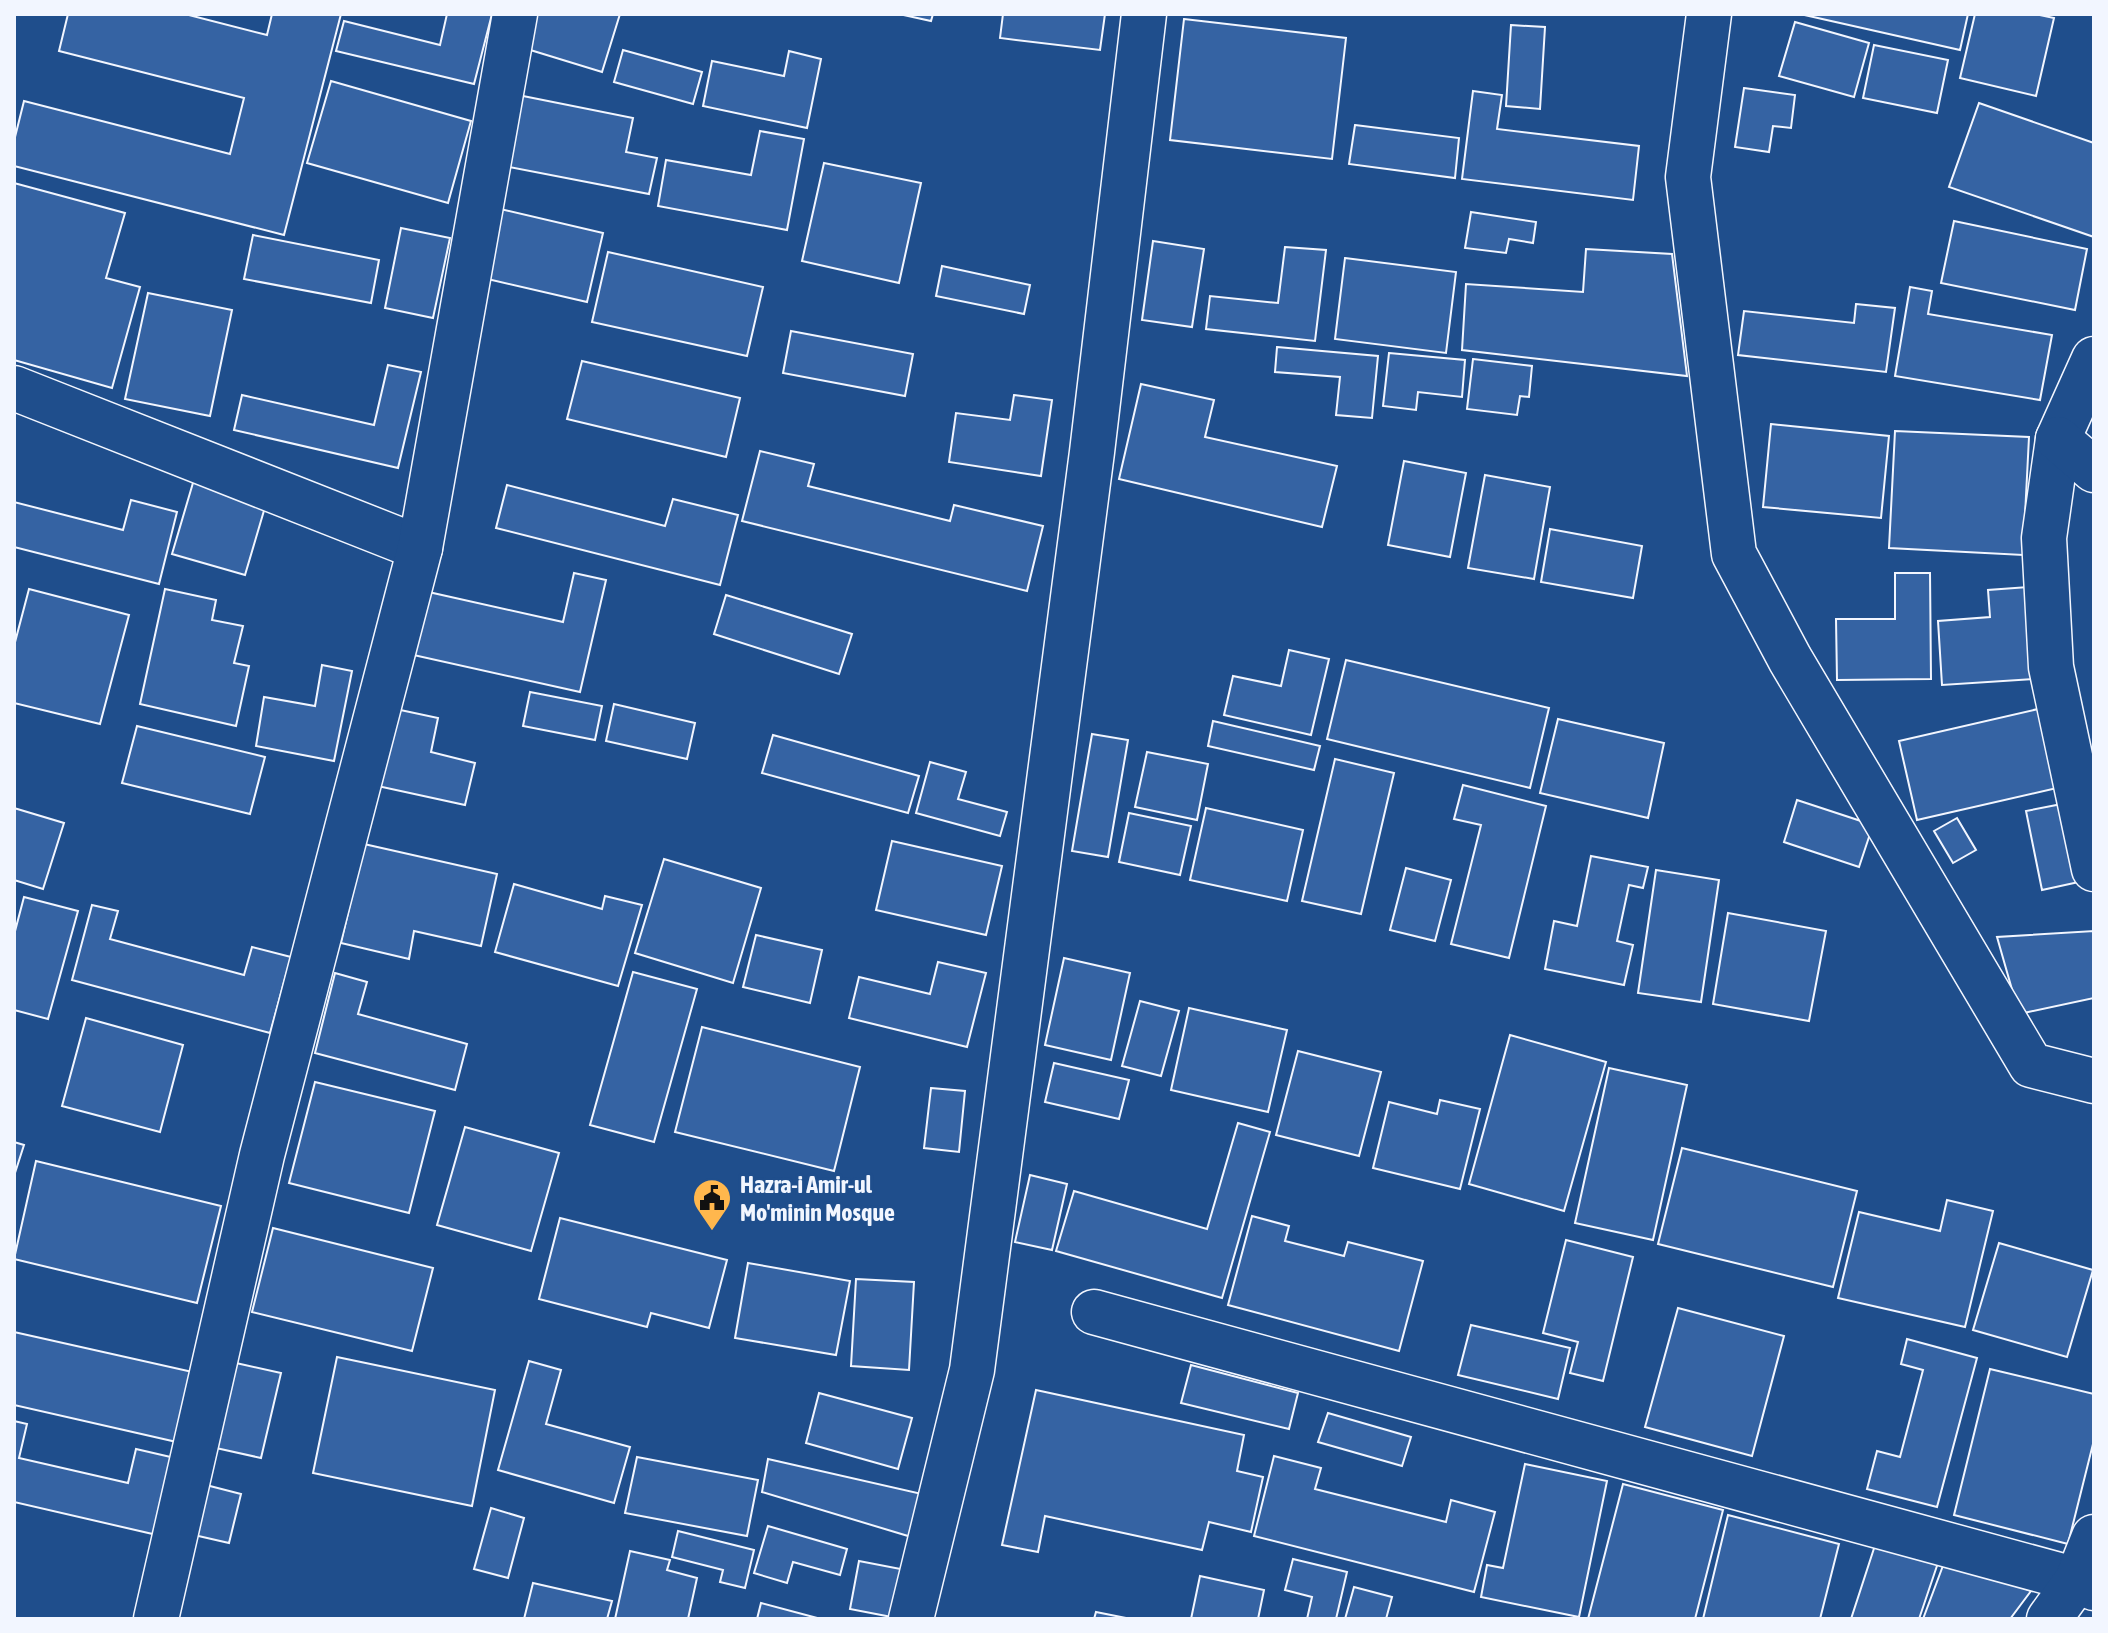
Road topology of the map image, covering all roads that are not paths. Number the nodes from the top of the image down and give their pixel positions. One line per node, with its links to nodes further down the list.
1 (515, 14): 8 (street)
2 (1144, 14): 15 (street)
3 (1709, 14): 10 (street)
4 (2094, 359): 6 (street)
5 (14, 388): 8 (street)
6 (2058, 439): 7 (street); 9 (street)
7 (2094, 470)
8 (420, 548): 14 (street)
9 (2094, 869)
10 (2094, 1081)
11 (1094, 1312): 13 (street)
12 (2094, 1537): 13 (street)
13 (2086, 1584): 16 (street)
14 (156, 1619)
15 (911, 1619)
16 (2049, 1619)

